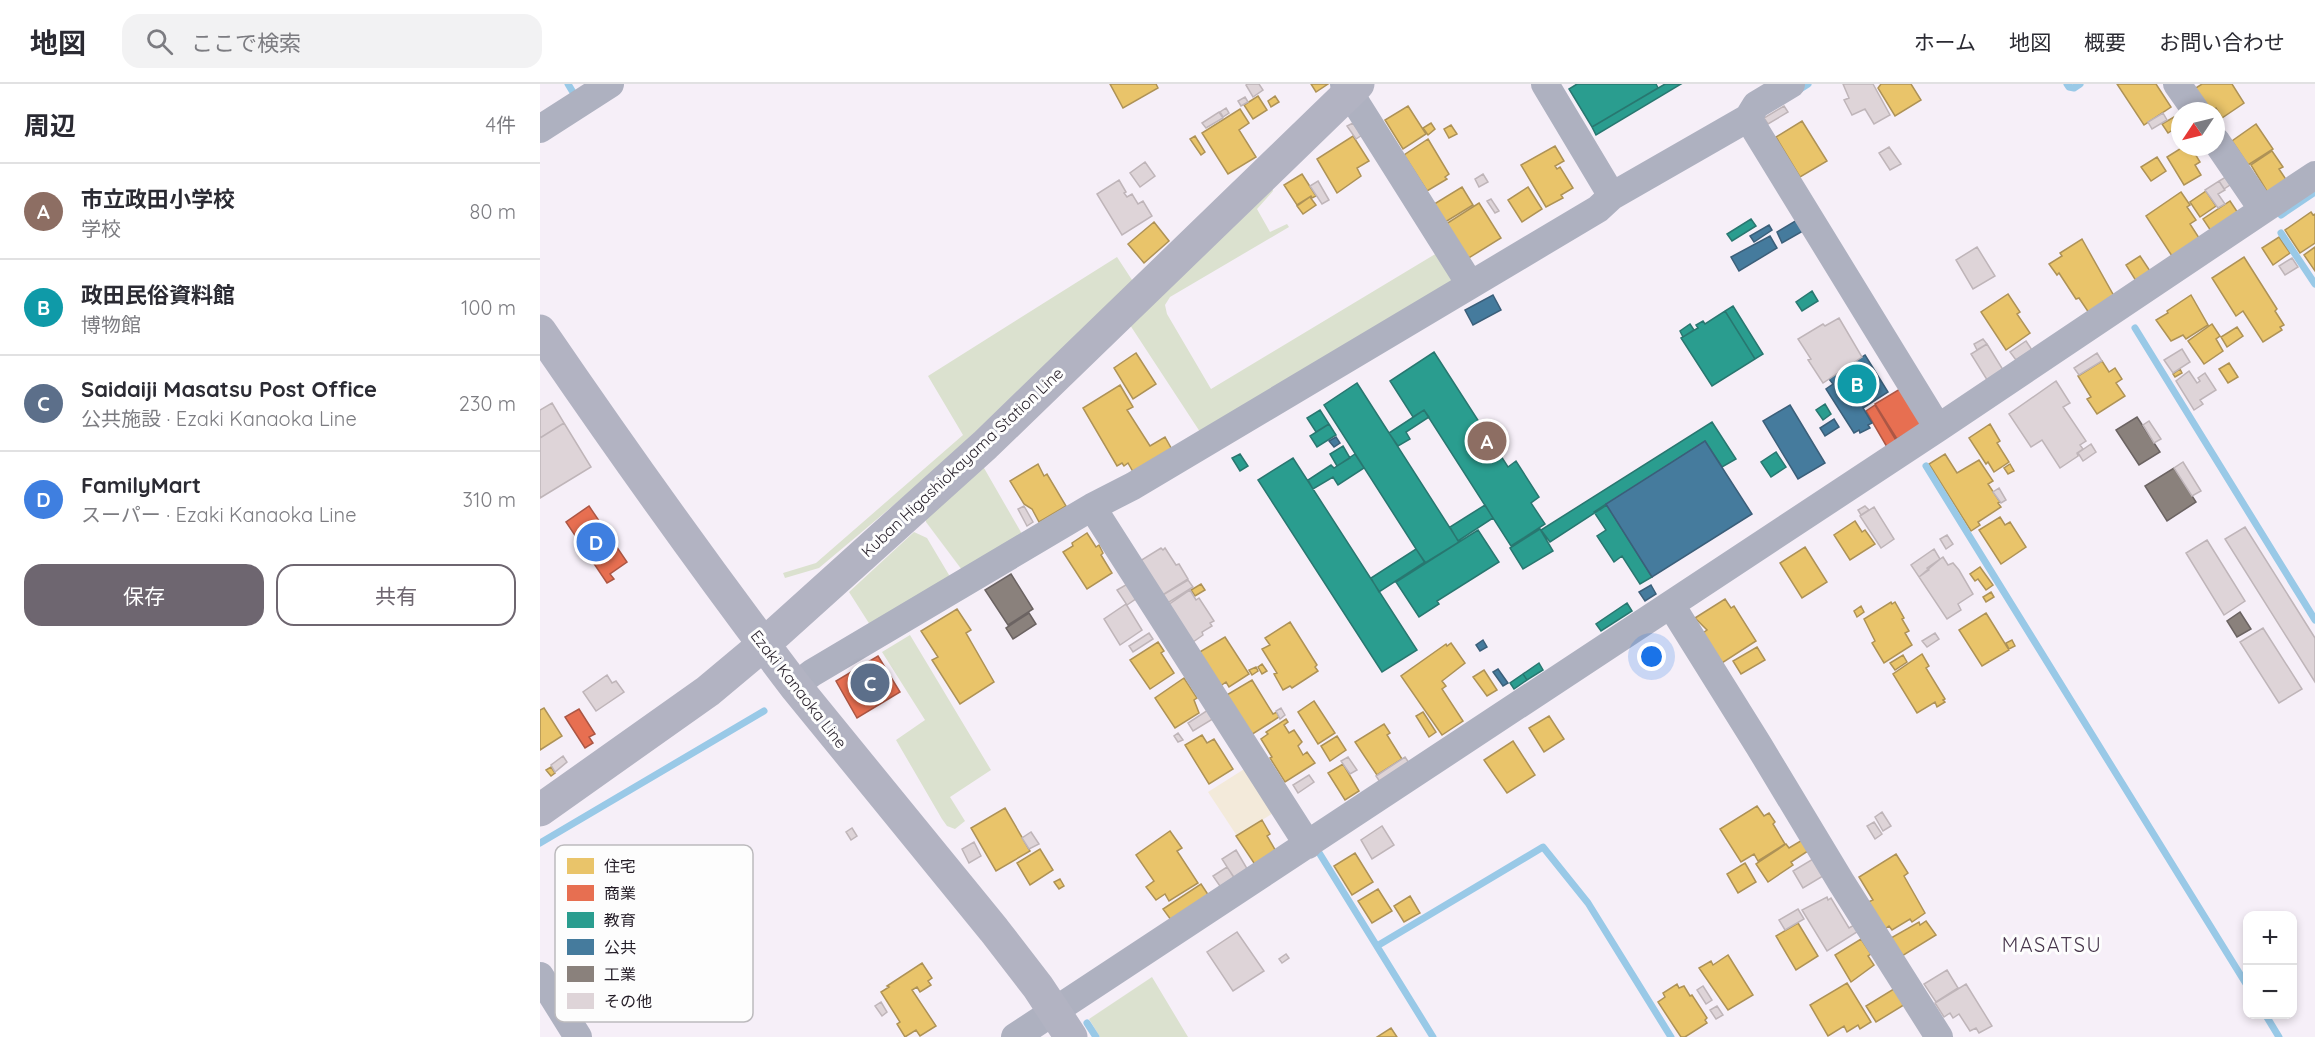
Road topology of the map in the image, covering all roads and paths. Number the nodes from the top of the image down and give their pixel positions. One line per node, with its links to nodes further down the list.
1 (610, 84): 8 (street)
2 (1545, 84): 11 (street)
3 (1791, 84): 7 (street)
4 (2177, 84): 6 (street)
5 (1350, 87): 13 (street); 18 (main road, Kuban Higashiokayama Station Line)
6 (2190, 102)
7 (1748, 118): 11 (street); 15 (street)
8 (540, 129)
9 (2225, 154): 12 (street)
10 (2315, 175): 12 (street)
11 (1612, 196): 13 (street)
12 (2263, 210): 15 (street)
13 (1470, 284): 16 (street)
14 (540, 331): 18 (main road, Ezaki Kanaoka Line)
15 (1938, 428): 17 (street)
16 (1096, 513): 19 (street); 21 (street)
17 (1675, 612): 21 (street); 29 (street)
18 (763, 645): 19 (main road, Ezaki Kanaoka Line); 20 (main road, Kuban Higashiokayama Station Line)
19 (795, 686): 24 (main road, Ezaki Kanaoka Line)
20 (540, 810)
21 (1308, 845): 24 (street)
22 (540, 976): 23 (street)
23 (555, 1000)
24 (1054, 1010): 27 (street); 28 (main road, Ezaki Kanaoka Line)
25 (569, 1022): 26 (street)
26 (578, 1037)
27 (1015, 1037)
28 (1071, 1037)
29 (1939, 1037)

